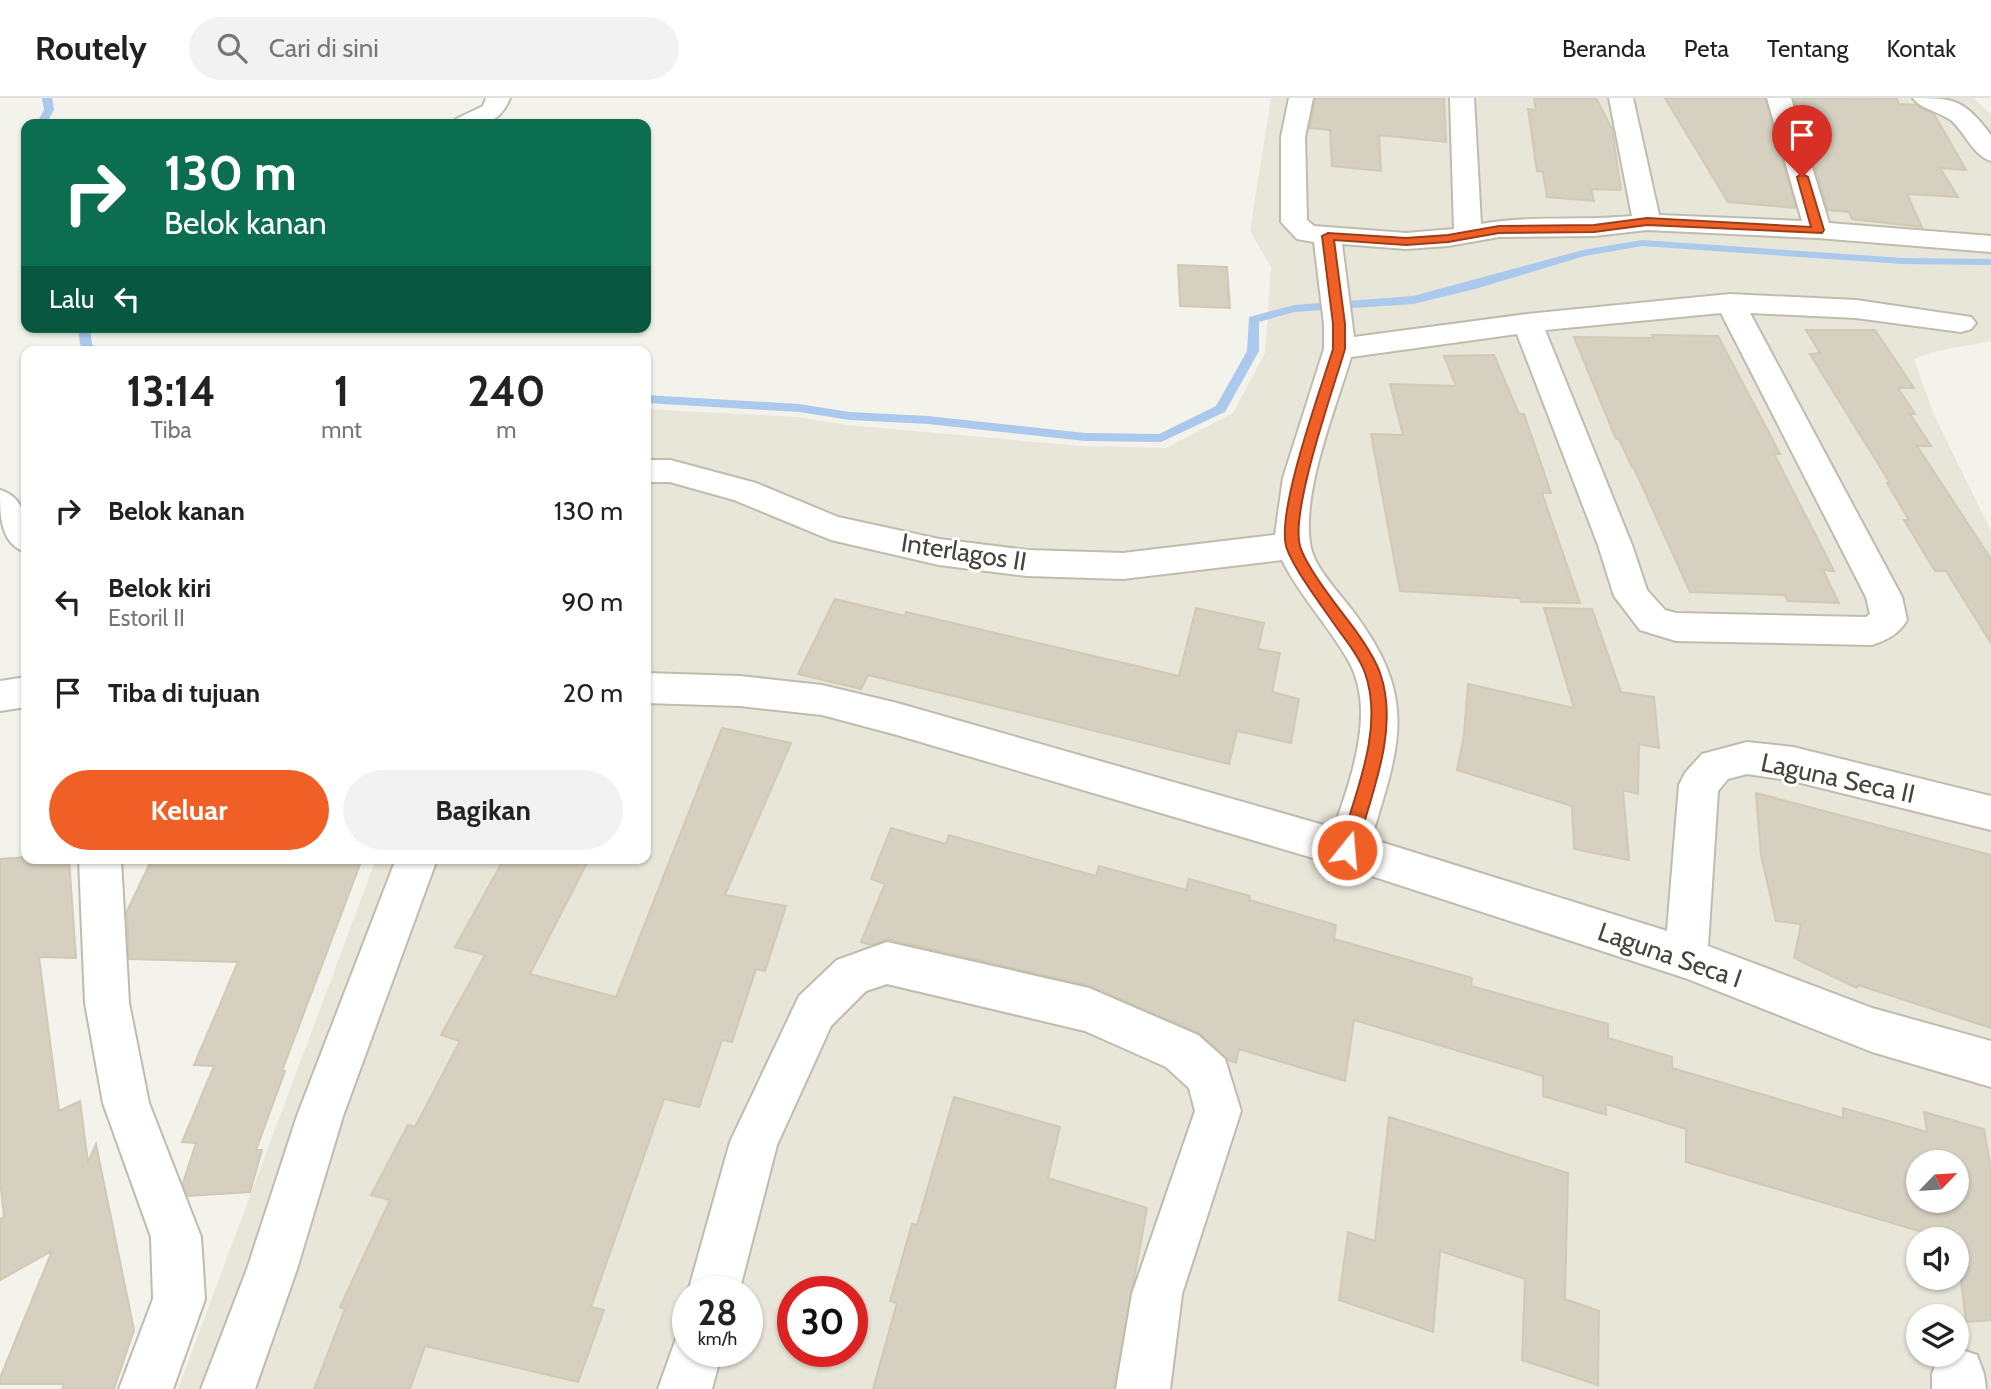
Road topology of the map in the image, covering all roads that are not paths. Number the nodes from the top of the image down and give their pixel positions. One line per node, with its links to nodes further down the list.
1 (498, 98): 7 (street)
2 (1301, 98): 12 (street)
3 (1462, 98): 11 (street)
4 (1621, 98): 9 (street)
5 (1779, 98): 10 (street)
6 (1925, 98): 8 (street)
7 (475, 119)
8 (1991, 153)
9 (1647, 222): 10 (street); 11 (street)
10 (1818, 230): 13 (street)
11 (1468, 234): 12 (street)
12 (1328, 236): 17 (street)
13 (1991, 244)
14 (1730, 303): 15 (street); 15 (street); 16 (street)
15 (1527, 323): 17 (street)
16 (1961, 323)
17 (1339, 337): 21 (street)
18 (651, 471): 21 (street, Interlagos II)
19 (0, 502): 20 (street)
20 (21, 533)
21 (1293, 546): 26 (street)
22 (651, 688): 26 (street, Laguna Seca I)
23 (21, 693): 24 (street)
24 (0, 696)
25 (1991, 814): 29 (street, Laguna Seca II)
26 (1347, 850): 29 (street, Laguna Seca I)
27 (100, 864): 33 (street)
28 (415, 864): 34 (street)
29 (1686, 958): 30 (street, Laguna Seca I)
30 (1991, 1064)
31 (717, 1276): 36 (street)
32 (691, 1367): 35 (street)
33 (146, 1389)
34 (228, 1389)
35 (685, 1389)
36 (1143, 1389)

